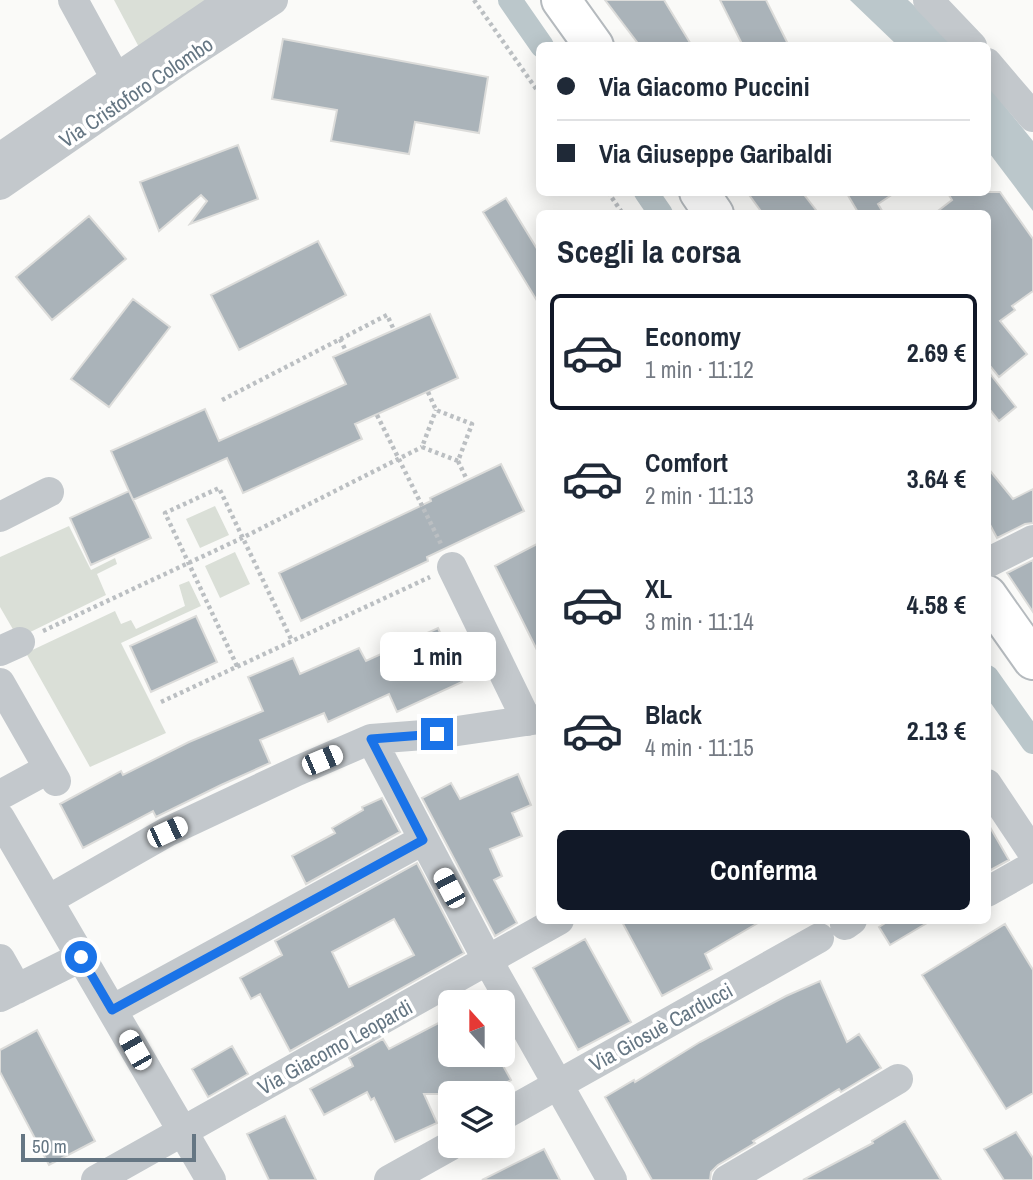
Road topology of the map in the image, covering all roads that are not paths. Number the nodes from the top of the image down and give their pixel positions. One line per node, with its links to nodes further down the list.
1 (73, 0): 9 (street)
2 (231, 0): 9 (street, Via Cristoforo Colombo)
3 (273, 0): 9 (street, Via Cristoforo Colombo)
4 (561, 0): 6 (main road)
5 (928, 0): 7 (street)
6 (591, 42)
7 (968, 42)
8 (991, 68): 10 (street)
9 (121, 88): 11 (street, Via Cristoforo Colombo); 12 (street, Via Cristoforo Colombo)
10 (1033, 117)
11 (0, 158)
12 (0, 185)
13 (49, 492): 14 (street)
14 (0, 517)
15 (1033, 540): 16 (street)
16 (991, 561)
17 (452, 567): 21 (street)
18 (991, 601): 19 (main road)
19 (1033, 660)
20 (0, 683): 24 (street)
21 (533, 720): 22 (street)
22 (371, 739): 26 (street); 30 (street)
23 (991, 790): 27 (street)
24 (0, 795)
25 (0, 818): 30 (street)
26 (423, 840): 35 (street); 37 (street)
27 (1033, 853)
28 (1033, 866): 29 (street)
29 (991, 890)
30 (48, 900): 33 (street)
31 (552, 924): 35 (street, Via Giacomo Leopardi)
32 (838, 928): 39 (street, Via Giosuè Carducci)
33 (81, 957): 36 (street); 37 (street)
34 (0, 959): 36 (street)
35 (488, 961): 39 (street); 41 (street, Via Giacomo Leopardi)
36 (8, 993)
37 (112, 1010): 41 (street)
38 (898, 1080): 47 (street)
39 (557, 1085): 40 (street, Via Giosuè Carducci); 46 (street)
40 (515, 1109)
41 (183, 1131): 43 (street, Via Giacomo Leopardi); 44 (street)
42 (438, 1153): 45 (street)
43 (96, 1180)
44 (211, 1180)
45 (389, 1180)
46 (612, 1180)
47 (727, 1180)

